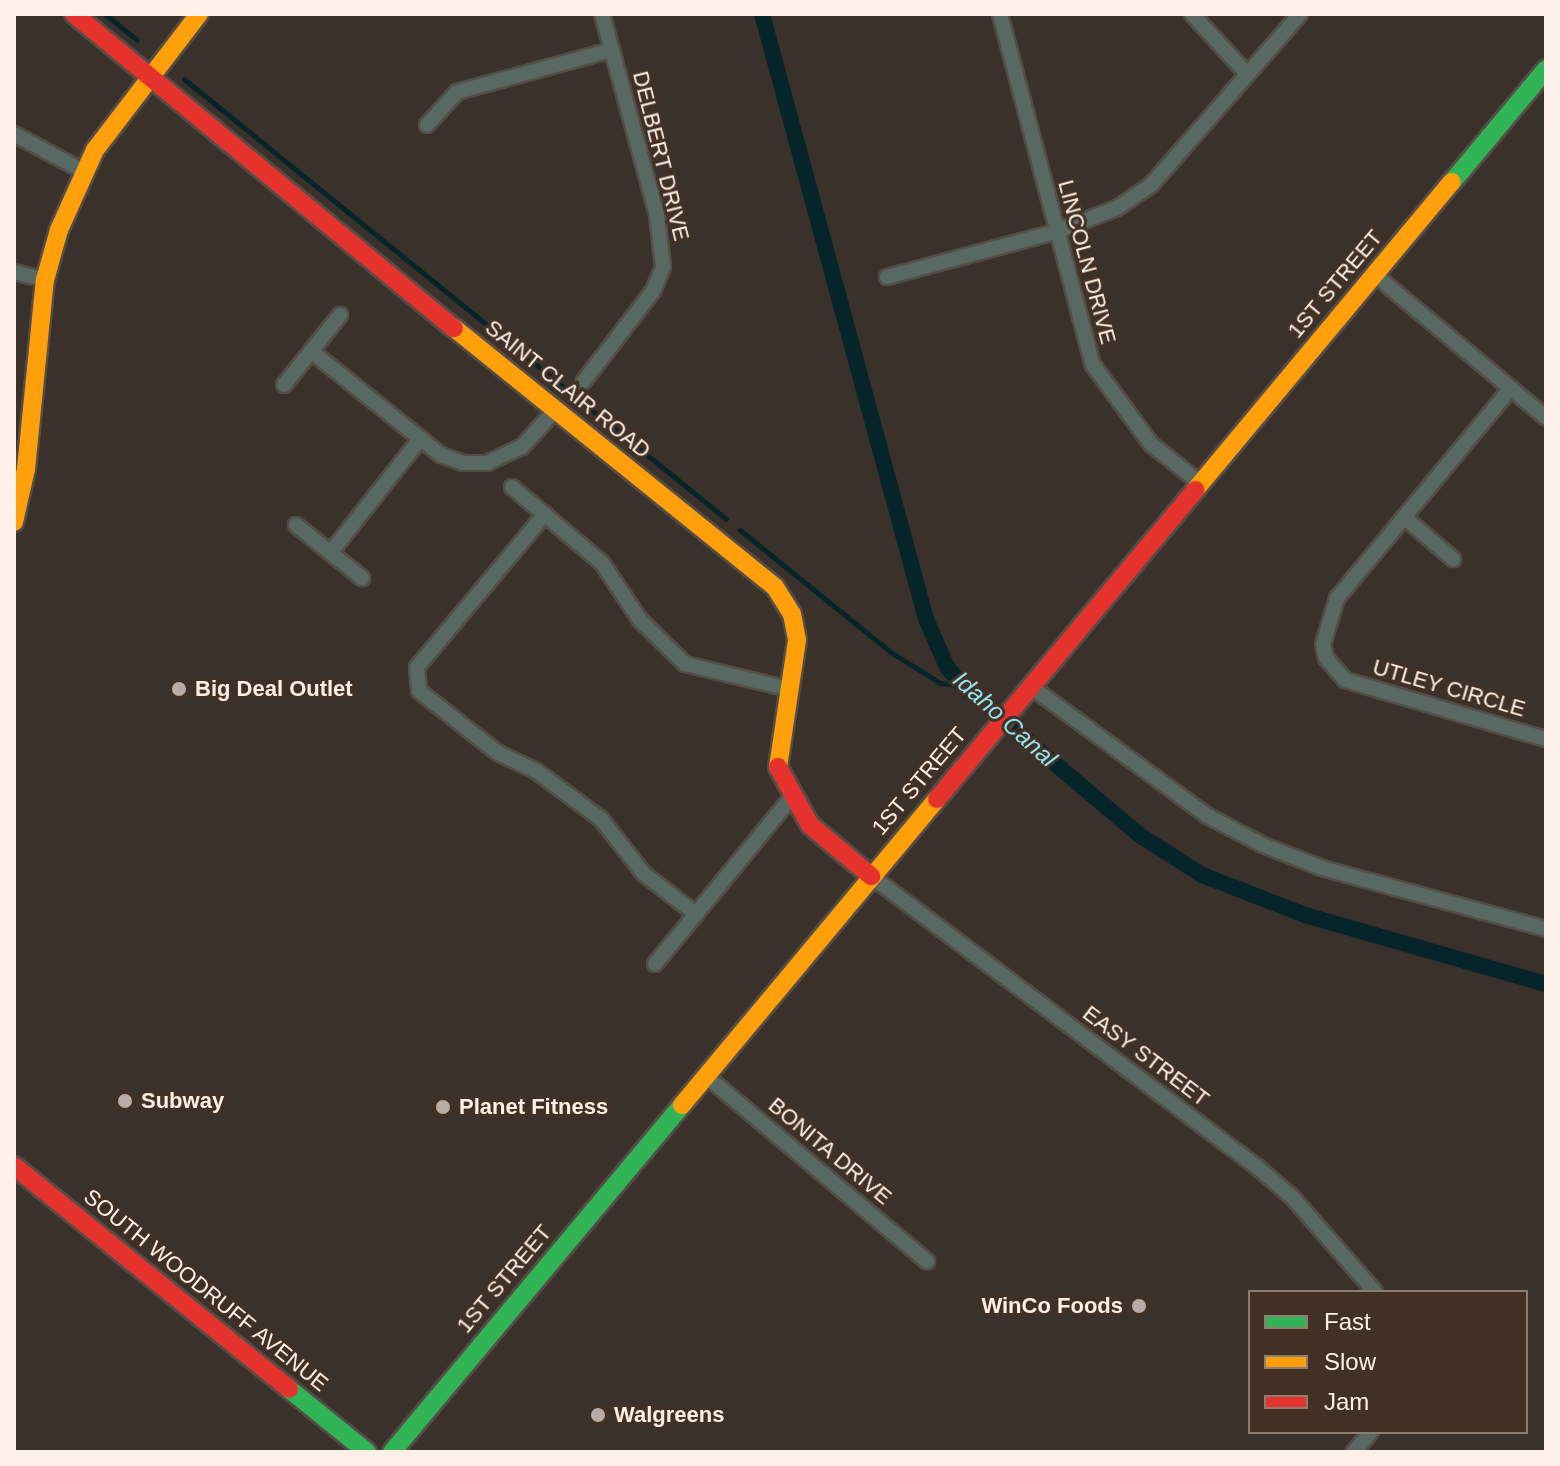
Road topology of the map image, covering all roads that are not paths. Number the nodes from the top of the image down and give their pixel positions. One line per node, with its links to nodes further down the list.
1 (74, 14): 10 (main road, SAINT CLAIR ROAD)
2 (199, 14): 10 (main road)
3 (602, 14): 7 (street, DELBERT DRIVE)
4 (1000, 14): 14 (street, LINCOLN DRIVE)
5 (1192, 14): 9 (street)
6 (1300, 14): 9 (street)
7 (612, 50): 11 (street); 21 (street, DELBERT DRIVE)
8 (1546, 69): 16 (main road, 1ST STREET)
9 (1247, 74): 14 (street)
10 (147, 76): 13 (main road); 24 (main road, SAINT CLAIR ROAD)
11 (427, 125)
12 (14, 134): 13 (street)
13 (83, 171): 18 (main road)
14 (1055, 232): 17 (street); 27 (street, LINCOLN DRIVE)
15 (14, 272): 18 (street)
16 (1374, 274): 23 (street); 27 (main road, 1ST STREET)
17 (887, 277)
18 (45, 280): 31 (main road)
19 (340, 315): 20 (street)
20 (311, 351): 22 (street); 26 (street)
21 (584, 381)
22 (284, 385)
23 (1511, 388): 25 (street); 30 (street, UTLEY CIRCLE)
24 (556, 409): 26 (street); 37 (main road, SAINT CLAIR ROAD)
25 (1546, 418)
26 (421, 438): 33 (street)
27 (1200, 483): 36 (main road, 1ST STREET)
28 (512, 487): 29 (street)
29 (545, 514): 37 (street); 41 (street)
30 (1404, 517): 34 (street); 38 (street, UTLEY CIRCLE)
31 (14, 522)
32 (296, 525): 33 (street)
33 (331, 552): 35 (street)
34 (1453, 559)
35 (362, 578)
36 (1030, 686): 40 (main road, 1ST STREET); 42 (street)
37 (789, 689): 39 (main road, SAINT CLAIR ROAD)
38 (1546, 739)
39 (790, 799): 40 (main road, SAINT CLAIR ROAD); 41 (street)
40 (871, 876): 44 (main road, 1ST STREET); 47 (street, EASY STREET)
41 (696, 914): 43 (street)
42 (1546, 929)
43 (655, 964)
44 (705, 1075): 46 (street, BONITA DRIVE); 50 (main road, 1ST STREET)
45 (14, 1166): 49 (main road, SOUTH WOODRUFF AVENUE)
46 (927, 1261)
47 (1373, 1290)
48 (1369, 1434): 51 (street)
49 (367, 1452)
50 (392, 1452)
51 (1354, 1452)

